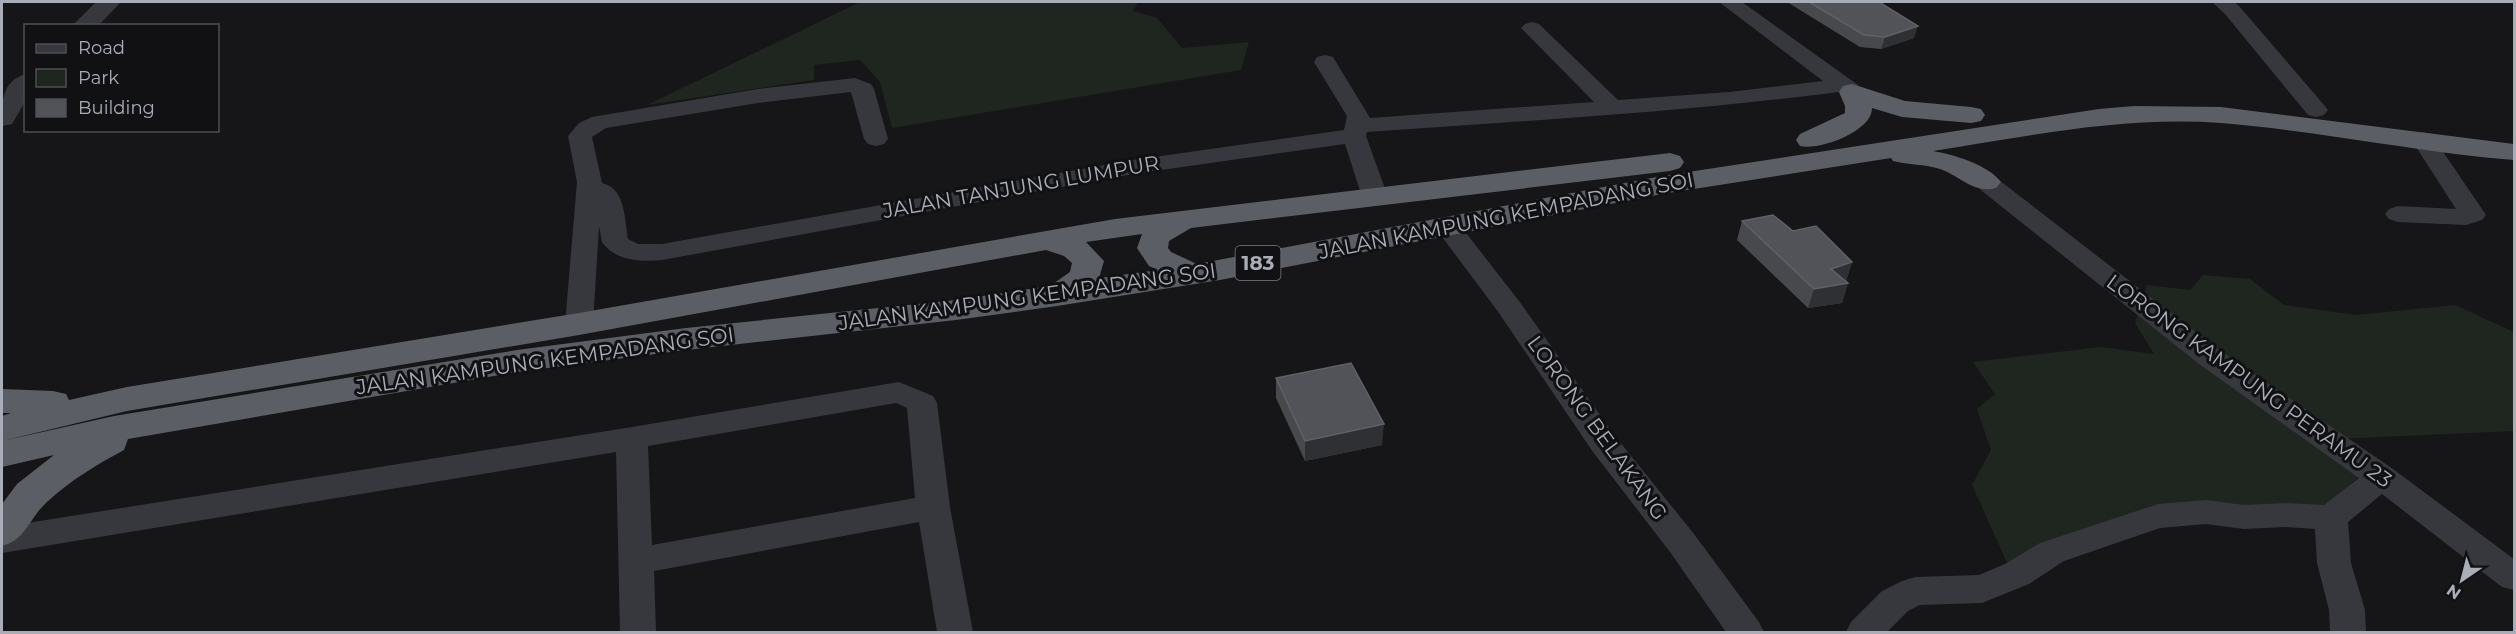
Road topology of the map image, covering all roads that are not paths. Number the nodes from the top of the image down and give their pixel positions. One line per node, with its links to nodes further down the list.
1 (109, 2): 4 (street)
2 (1729, 2): 8 (street)
3 (2222, 2): 10 (street)
4 (86, 24)
5 (1532, 28): 9 (street)
6 (1325, 62): 14 (street)
7 (24, 85): 12 (street)
8 (1848, 88): 9 (street, JALAN TANJUNG LUMPUR); 11 (highway); 18 (highway)
9 (1614, 109): 14 (street, JALAN TANJUNG LUMPUR)
10 (2316, 110): 11 (highway, JALAN KAMPUNG KEMPADANG SOI); 15 (highway, JALAN KAMPUNG KEMPADANG SOI)
11 (1971, 115): 18 (highway, JALAN KAMPUNG KEMPADANG SOI)
12 (2, 118)
13 (2023, 127): 17 (highway, JALAN KAMPUNG KEMPADANG SOI / 183); 19 (highway, JALAN KAMPUNG KEMPADANG SOI / 183); 21 (highway)
14 (1355, 131): 22 (street, JALAN TANJUNG LUMPUR); 23 (street)
15 (2514, 136)
16 (876, 139): 22 (street)
17 (2423, 139): 20 (highway, JALAN KAMPUNG KEMPADANG SOI / 183); 24 (street)
18 (1810, 140): 23 (highway, JALAN KAMPUNG KEMPADANG SOI)
19 (1869, 151): 21 (highway); 26 (highway, JALAN KAMPUNG KEMPADANG SOI / 183)
20 (2514, 152)
21 (1986, 182): 37 (street, LORONG KAMPUNG PERAMU 23)
22 (589, 188): 30 (street)
23 (1375, 197): 25 (highway, JALAN KAMPUNG KEMPADANG SOI)
24 (2398, 214)
25 (1187, 218): 27 (highway, JALAN KAMPUNG KEMPADANG SOI); 28 (highway)
26 (1446, 226): 28 (highway, JALAN KAMPUNG KEMPADANG SOI / 183); 46 (street, LORONG BELAKANG)
27 (1045, 239): 29 (highway); 30 (highway, JALAN KAMPUNG KEMPADANG SOI)
28 (1194, 274): 29 (highway, JALAN KAMPUNG KEMPADANG SOI / 183)
29 (1055, 296): 33 (highway, JALAN KAMPUNG KEMPADANG SOI / 183)
30 (579, 324): 31 (highway, JALAN KAMPUNG KEMPADANG SOI)
31 (128, 399): 32 (highway); 34 (highway, JALAN KAMPUNG KEMPADANG SOI)
32 (2, 401)
33 (193, 416): 36 (highway, JALAN KAMPUNG KEMPADANG SOI / 183); 40 (highway)
34 (2, 428)
35 (632, 438): 38 (street); 41 (street); 42 (street)
36 (2, 454)
37 (2381, 477): 39 (street); 43 (street, LORONG KAMPUNG PERAMU 23)
38 (933, 507): 42 (street); 45 (street)
39 (2331, 518): 47 (street); 48 (street)
40 (2, 531)
41 (2, 540)
42 (636, 561): 44 (street)
43 (2514, 577)
44 (638, 633)
45 (955, 633)
46 (1746, 633)
47 (1864, 633)
48 (2348, 633)

